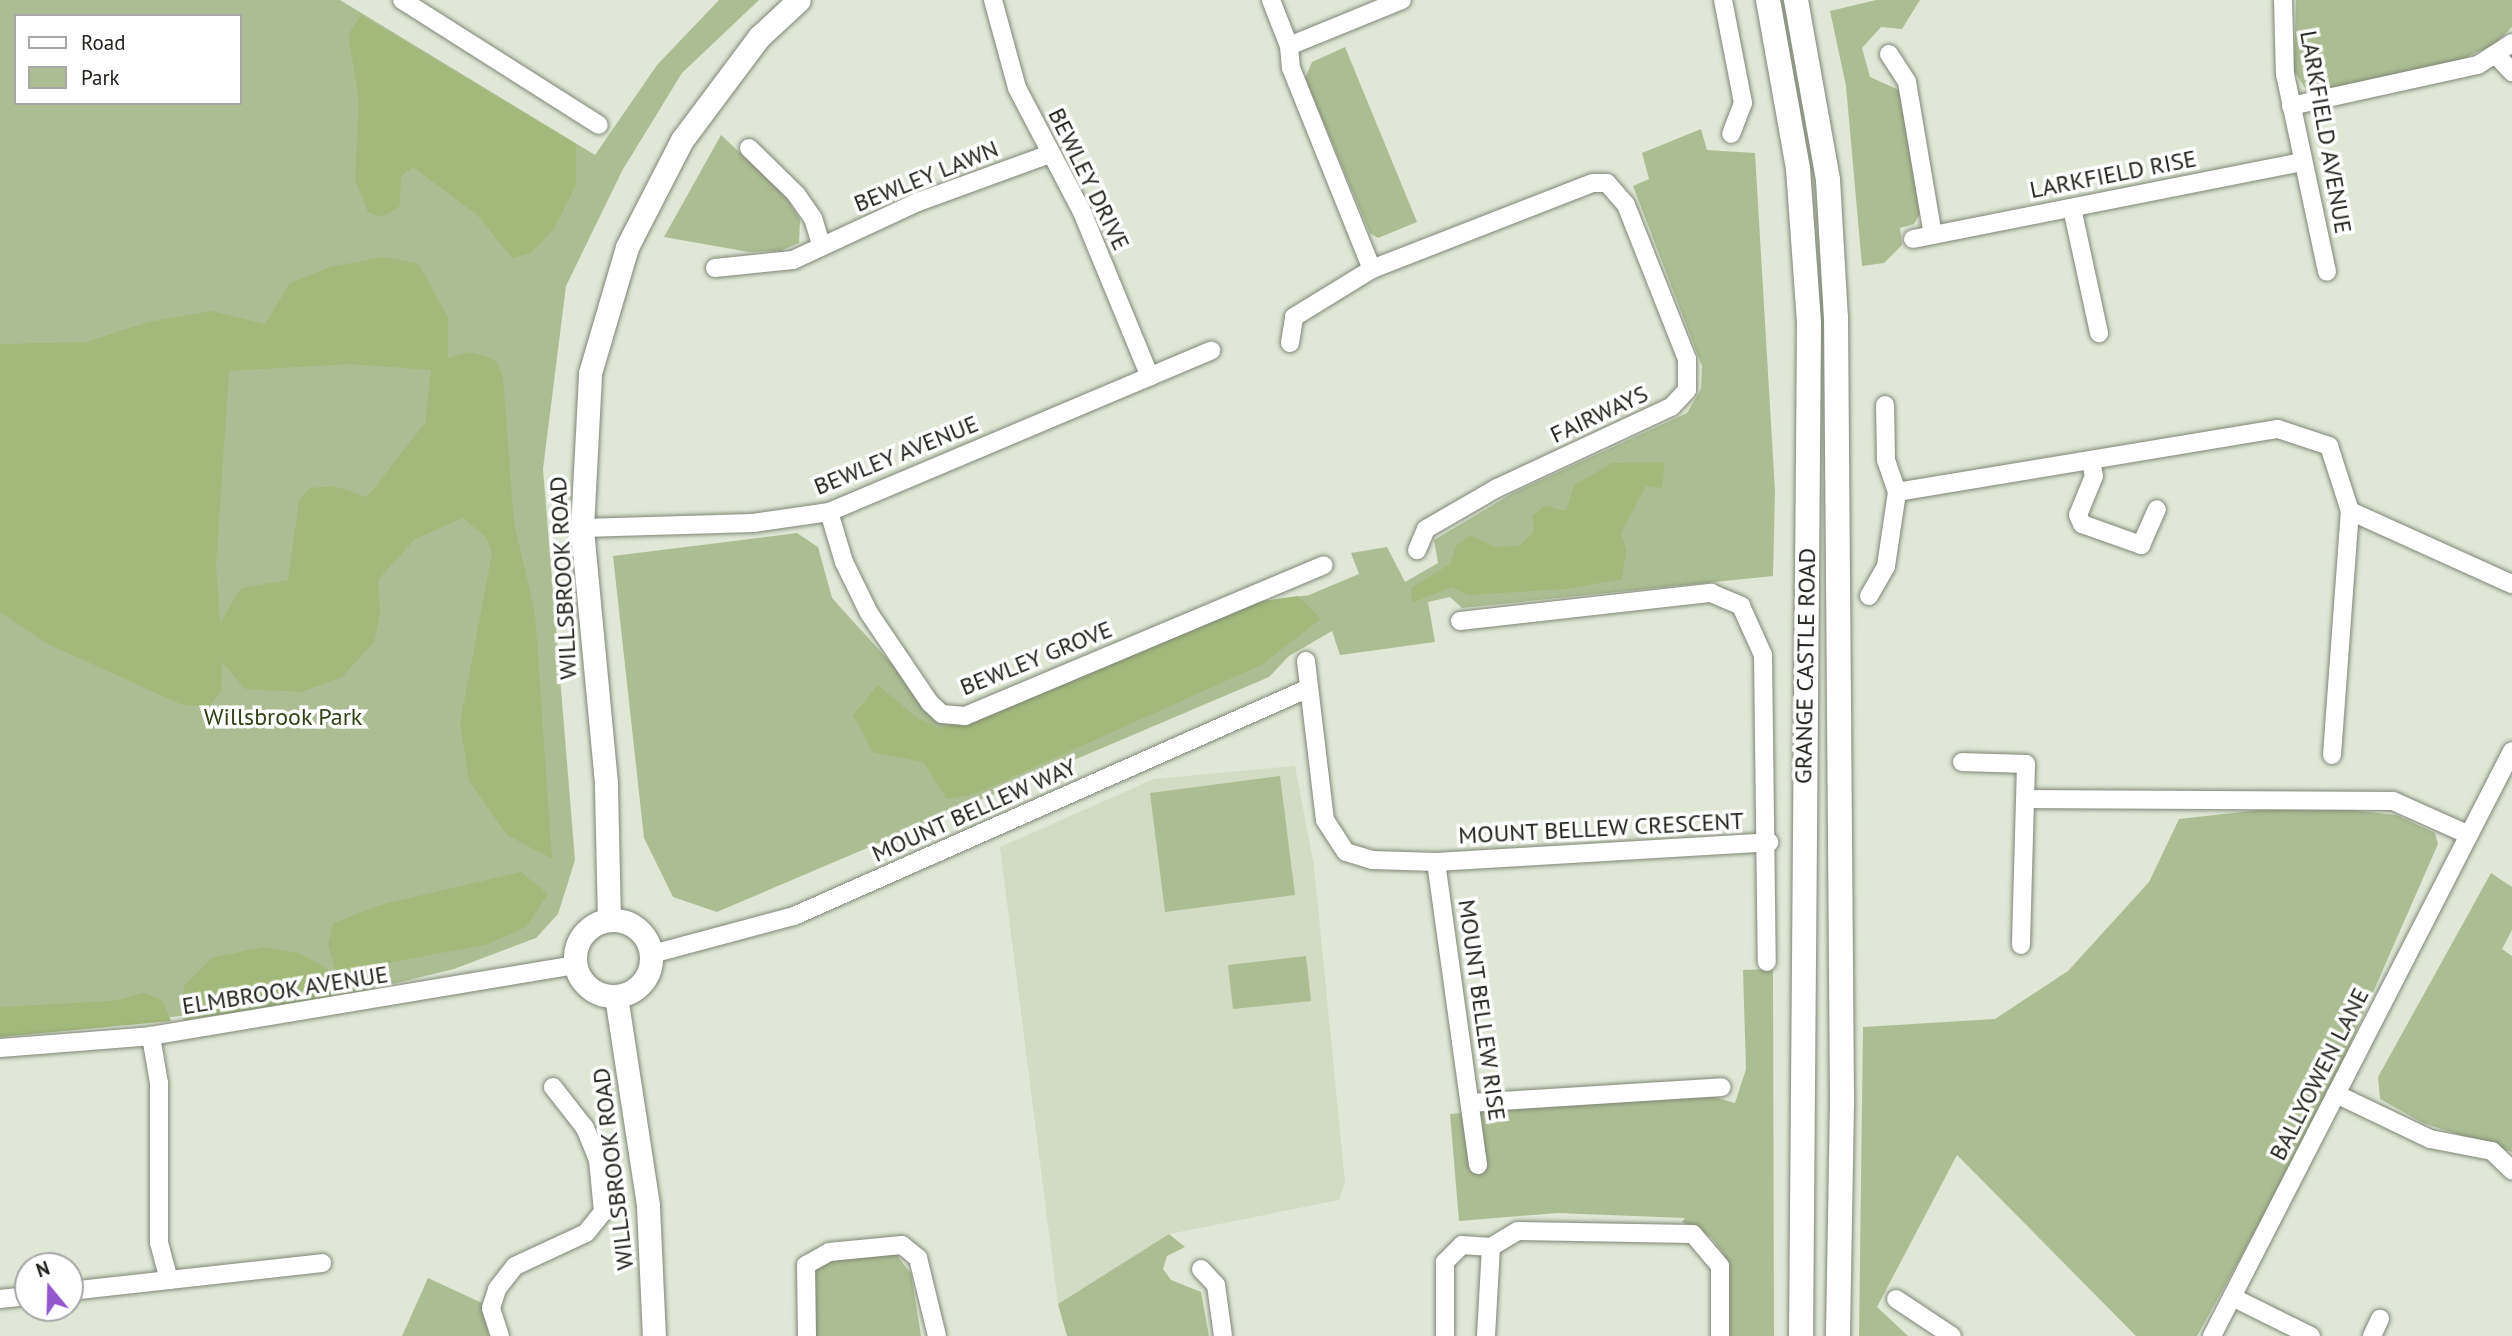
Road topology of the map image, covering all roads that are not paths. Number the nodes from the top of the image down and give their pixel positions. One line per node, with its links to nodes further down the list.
1 (402, 0): 16 (street)
2 (799, 0): 38 (street, WILLSBROOK ROAD)
3 (993, 0): 19 (street, BEWLEY DRIVE)
4 (1271, 0): 11 (street)
5 (1402, 0): 11 (street)
6 (1723, 0): 17 (street)
7 (1768, 0): 83 (main road, GRANGE CASTLE ROAD)
8 (1796, 0): 84 (main road, GRANGE CASTLE ROAD)
9 (2283, 0): 15 (street, LARKFIELD AVENUE)
10 (2512, 43): 13 (street)
11 (1289, 46): 26 (street)
12 (1889, 54): 22 (street)
13 (2498, 57): 14 (street); 15 (street)
14 (2512, 72)
15 (2291, 106): 20 (street, LARKFIELD AVENUE)
16 (600, 125)
17 (1731, 134)
18 (749, 148): 24 (street)
19 (1050, 154): 24 (street, BEWLEY LAWN); 31 (street, BEWLEY DRIVE)
20 (2302, 162): 21 (street, LARKFIELD RISE); 27 (street, LARKFIELD AVENUE)
21 (2072, 208): 22 (street, LARKFIELD RISE); 28 (street)
22 (1933, 235): 23 (street, LARKFIELD RISE)
23 (1913, 239)
24 (821, 245): 25 (street, BEWLEY LAWN)
25 (715, 268)
26 (1373, 270): 29 (street); 39 (street, FAIRWAYS)
27 (2327, 272)
28 (2098, 327)
29 (1290, 343)
30 (1211, 351): 31 (street, BEWLEY AVENUE)
31 (1150, 377): 37 (street, BEWLEY AVENUE)
32 (1885, 405): 34 (street)
33 (2091, 461): 34 (street); 35 (street); 36 (street)
34 (1897, 492): 42 (street)
35 (2157, 509)
36 (2350, 511): 41 (street); 47 (street)
37 (829, 512): 38 (street, BEWLEY AVENUE); 40 (street, BEWLEY GROVE)
38 (582, 528): 53 (street, WILLSBROOK ROAD)
39 (1417, 550)
40 (1324, 565)
41 (2512, 584)
42 (1869, 596)
43 (1460, 621): 51 (street, MOUNT BELLEW CRESCENT)
44 (1306, 661): 45 (street)
45 (1309, 688): 52 (street); 55 (street, MOUNT BELLEW WAY)
46 (2512, 751): 50 (street, BALLYOWEN LANE)
47 (2332, 755)
48 (1962, 762): 49 (street)
49 (2027, 799): 50 (street); 54 (street)
50 (2469, 835): 63 (street, BALLYOWEN LANE)
51 (1769, 842): 52 (street, MOUNT BELLEW CRESCENT); 56 (street, MOUNT BELLEW CRESCENT)
52 (1436, 862): 64 (street, MOUNT BELLEW RISE)
53 (609, 920): 55 (street); 57 (street)
54 (2021, 945)
55 (652, 954): 58 (street)
56 (1767, 962)
57 (576, 965): 58 (street); 59 (street, ELMBROOK AVENUE)
58 (616, 996): 76 (street, WILLSBROOK ROAD)
59 (150, 1036): 60 (street, ELMBROOK AVENUE); 70 (street)
60 (0, 1048)
61 (553, 1087): 75 (street)
62 (1721, 1087): 64 (street)
63 (2336, 1094): 66 (street); 72 (street, BALLYOWEN LANE)
64 (1470, 1103): 65 (street, MOUNT BELLEW RISE)
65 (1478, 1165)
66 (2512, 1170)
67 (1491, 1247): 80 (street); 81 (street); 82 (street)
68 (322, 1263): 70 (street)
69 (1201, 1269): 79 (street)
70 (169, 1280): 71 (street)
71 (84, 1290)
72 (2232, 1297): 86 (street, BALLYOWEN LANE); 87 (street)
73 (1896, 1299): 85 (street)
74 (2380, 1319): 88 (street)
75 (500, 1336)
76 (654, 1336)
77 (807, 1336): 78 (street)
78 (937, 1336)
79 (1223, 1336)
80 (1445, 1336)
81 (1486, 1336)
82 (1720, 1336)
83 (1801, 1336)
84 (1838, 1336)
85 (1952, 1336)
86 (2212, 1336)
87 (2311, 1336)
88 (2372, 1336)

